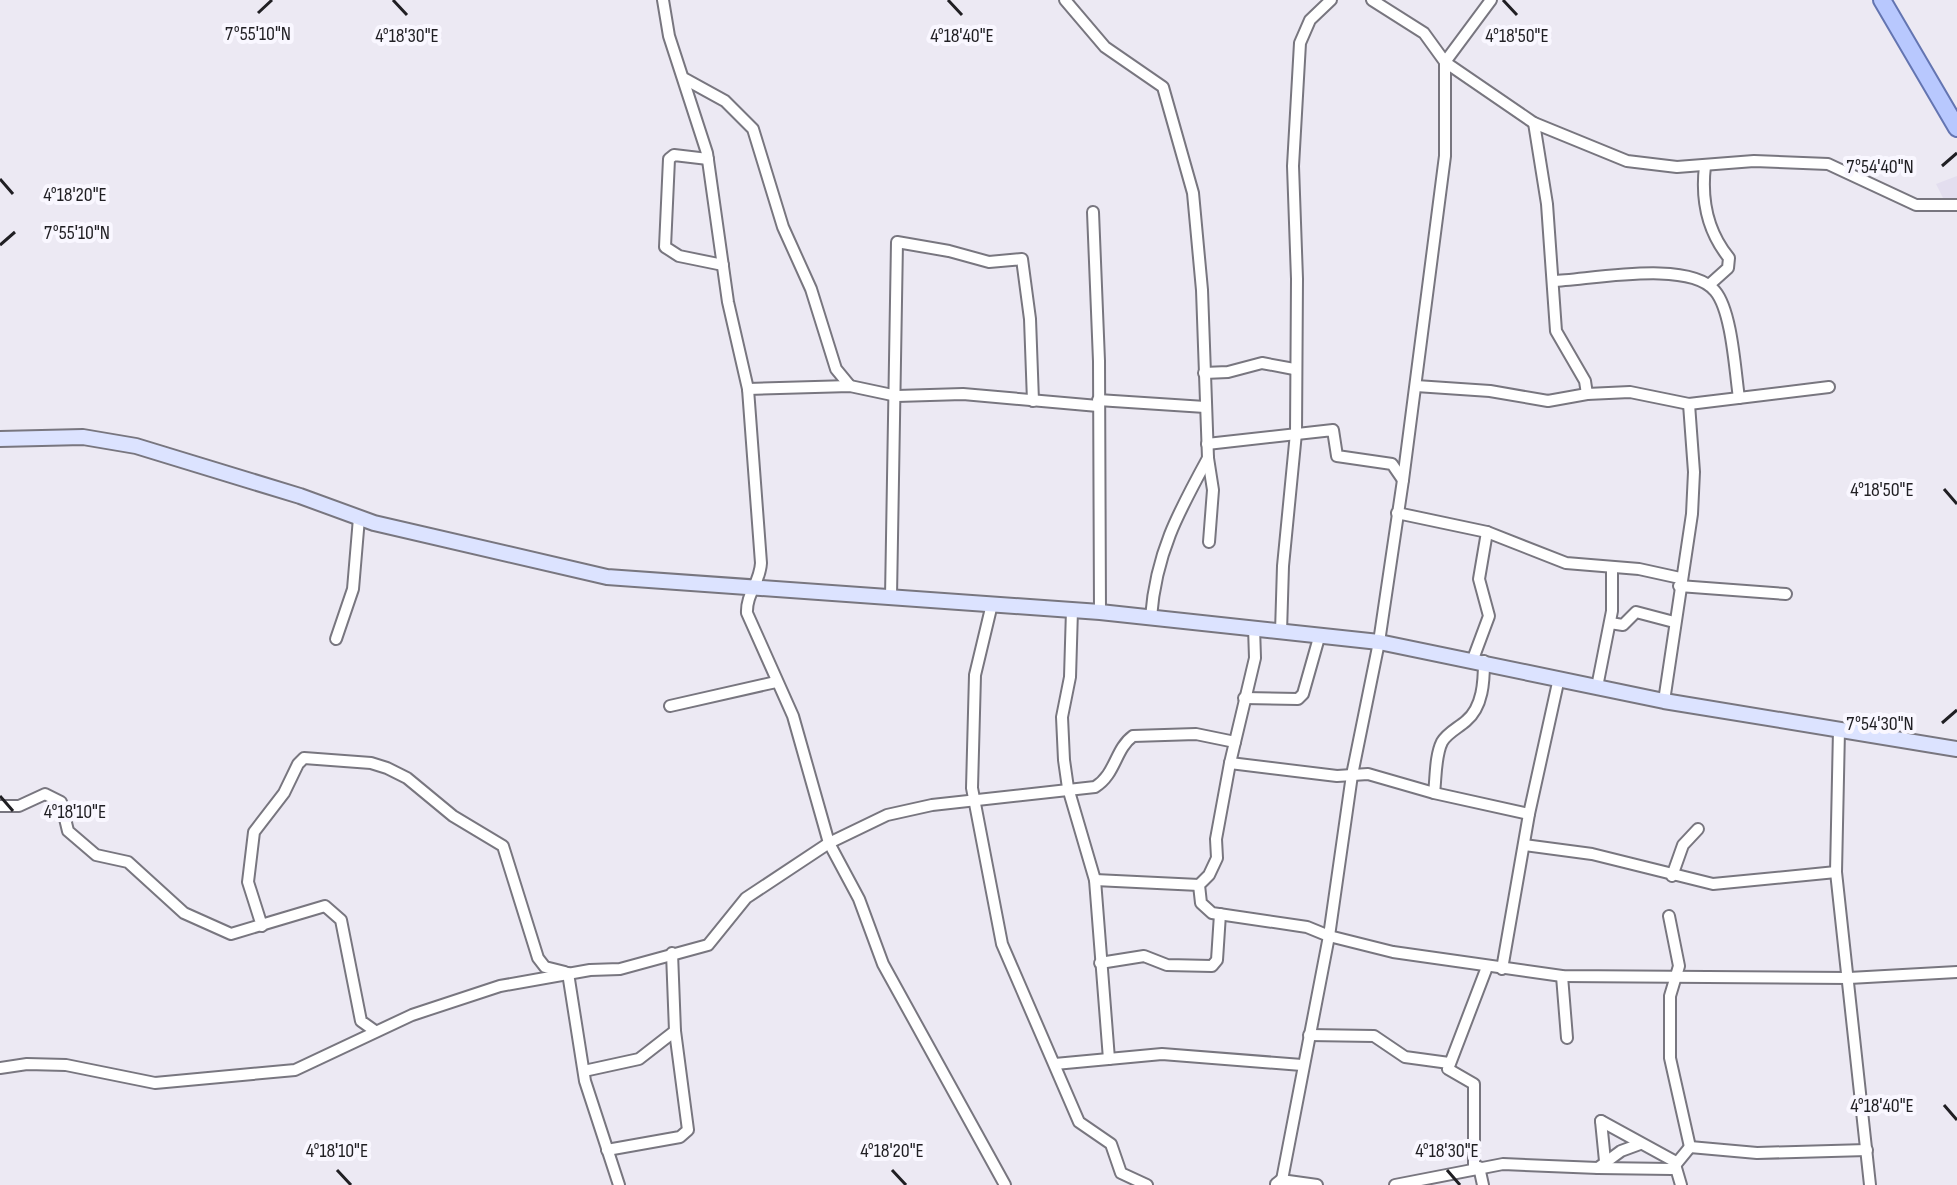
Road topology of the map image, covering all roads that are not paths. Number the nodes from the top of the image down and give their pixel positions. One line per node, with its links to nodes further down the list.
1 (663, 0): 8 (street)
2 (1065, 0): 21 (street)
3 (1331, 0): 20 (street)
4 (1372, 0): 7 (street)
5 (1491, 0): 7 (street)
6 (1882, 0): 12 (main road)
7 (1445, 62): 11 (street); 23 (street)
8 (685, 79): 9 (street); 10 (street)
9 (703, 89): 10 (street); 22 (street)
10 (692, 99): 13 (street)
11 (1534, 123): 14 (street); 18 (street)
12 (1956, 123)
13 (708, 159): 17 (street); 17 (street)
14 (1705, 166): 15 (street); 19 (street)
15 (1957, 205)
16 (1093, 212): 30 (street)
17 (723, 265): 25 (street)
18 (1553, 281): 19 (street); 26 (street)
19 (1709, 285): 28 (street)
20 (1294, 369): 21 (street); 33 (street)
21 (1204, 373): 32 (street)
22 (850, 386): 25 (street); 27 (street)
23 (1416, 386): 26 (street); 39 (street)
24 (1829, 387): 28 (street)
25 (748, 389): 46 (street)
26 (1587, 394): 31 (street)
27 (897, 396): 29 (street); 29 (street); 48 (street)
28 (1739, 398): 31 (street)
29 (1033, 401): 30 (street)
30 (1098, 403): 32 (street); 51 (street)
31 (1689, 404): 45 (street)
32 (1205, 407): 36 (street)
33 (1296, 433): 34 (street); 37 (street); 39 (street)
34 (1279, 437): 36 (street); 37 (street)
35 (0, 439): 41 (street)
36 (1207, 444): 38 (street)
37 (1295, 447): 56 (street)
38 (1208, 458): 43 (street); 52 (street)
39 (1403, 480): 40 (street)
40 (1397, 513): 42 (street); 59 (street)
41 (359, 518): 46 (street); 58 (street)
42 (1487, 532): 44 (street); 60 (street)
43 (1209, 542)
44 (1612, 568): 45 (street); 54 (street)
45 (1680, 582): 47 (street); 53 (street)
46 (756, 587): 48 (street); 62 (street)
47 (1786, 594)
48 (891, 597): 49 (street)
49 (992, 604): 50 (street); 74 (street)
50 (1072, 610): 51 (street); 72 (street)
51 (1100, 612): 52 (street)
52 (1151, 617): 55 (street)
53 (1674, 622): 54 (street); 65 (street)
54 (1610, 623): 63 (street)
55 (1254, 627): 56 (street); 64 (street)
56 (1281, 632): 57 (street)
57 (1320, 634): 59 (street); 64 (street)
58 (336, 639)
59 (1379, 642): 60 (street); 71 (street)
60 (1478, 660): 61 (street); 73 (street)
61 (1559, 678): 63 (street); 76 (street)
62 (776, 682): 66 (street); 78 (street)
63 (1597, 687): 65 (street)
64 (1244, 698): 68 (street)
65 (1664, 701): 67 (street)
66 (670, 706)
67 (1839, 730): 69 (street); 80 (street)
68 (1235, 742): 70 (street); 72 (street)
69 (1956, 749)
70 (1230, 763): 71 (street); 83 (street)
71 (1352, 775): 73 (street); 87 (street)
72 (1068, 788): 74 (street); 82 (street)
73 (1434, 793): 76 (street)
74 (975, 802): 78 (street); 103 (street)
75 (0, 806): 86 (street)
76 (1529, 814): 79 (street)
77 (1698, 829): 81 (street)
78 (829, 843): 88 (street); 117 (street)
79 (1524, 845): 81 (street); 91 (street)
80 (1836, 872): 81 (street); 96 (street)
81 (1672, 876)
82 (1095, 880): 83 (street); 89 (street)
83 (1199, 885): 84 (street)
84 (1220, 914): 87 (street); 89 (street)
85 (1669, 916): 95 (street)
86 (262, 926): 93 (street); 97 (street)
87 (1329, 936): 90 (street); 99 (street)
88 (672, 953): 93 (street); 98 (street)
89 (1100, 963): 101 (street)
90 (1487, 967): 91 (street); 102 (street)
91 (1502, 969): 94 (street)
92 (1957, 972): 96 (street)
93 (568, 973): 97 (street); 106 (street)
94 (1562, 976): 95 (street); 100 (street)
95 (1675, 977): 96 (street); 108 (street)
96 (1849, 978): 110 (street)
97 (375, 1031): 105 (street)
98 (675, 1031): 106 (street); 109 (street)
99 (1309, 1035): 102 (street); 104 (street)
100 (1567, 1038)
101 (1109, 1059): 103 (street); 104 (street)
102 (1449, 1063): 113 (street)
103 (1055, 1064): 118 (street)
104 (1302, 1065): 115 (street)
105 (0, 1068)
106 (584, 1071): 109 (street)
107 (1640, 1144): 111 (street); 111 (street); 112 (street)
108 (1690, 1147): 110 (street); 112 (street)
109 (607, 1150): 116 (street)
110 (1867, 1150): 123 (street)
111 (1601, 1165): 112 (street); 113 (street)
112 (1677, 1165): 122 (street)
113 (1477, 1168): 114 (street); 121 (street)
114 (1442, 1180): 120 (street)
115 (1279, 1183): 119 (street)
116 (619, 1185)
117 (1005, 1185)
118 (1147, 1185)
119 (1317, 1185)
120 (1395, 1185)
121 (1483, 1185)
122 (1681, 1185)
123 (1870, 1185)

